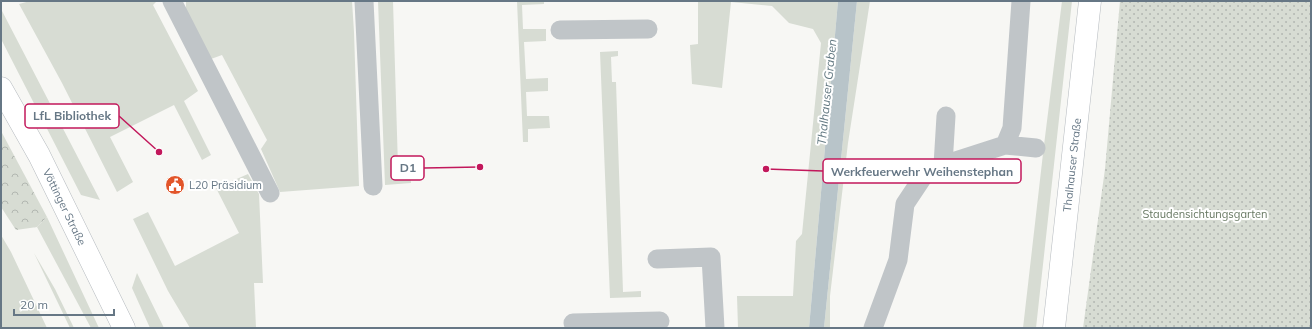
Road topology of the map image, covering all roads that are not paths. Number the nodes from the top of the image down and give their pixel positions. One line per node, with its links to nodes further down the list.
1 (172, 1): 13 (lane)
2 (364, 1): 12 (lane)
3 (1021, 1): 9 (lane)
4 (1090, 1): 20 (main road, Thalhauser Straße)
5 (648, 29): 6 (lane)
6 (560, 30)
7 (1, 88): 17 (main road, Vöttinger Straße)
8 (946, 116): 11 (lane)
9 (1005, 145): 10 (lane); 11 (lane)
10 (1036, 148)
11 (943, 165): 19 (lane)
12 (373, 186)
13 (270, 193)
14 (657, 259): 18 (lane)
15 (660, 321): 16 (lane)
16 (573, 323)
17 (124, 328)
18 (715, 328)
19 (873, 328)
20 (1054, 328)

